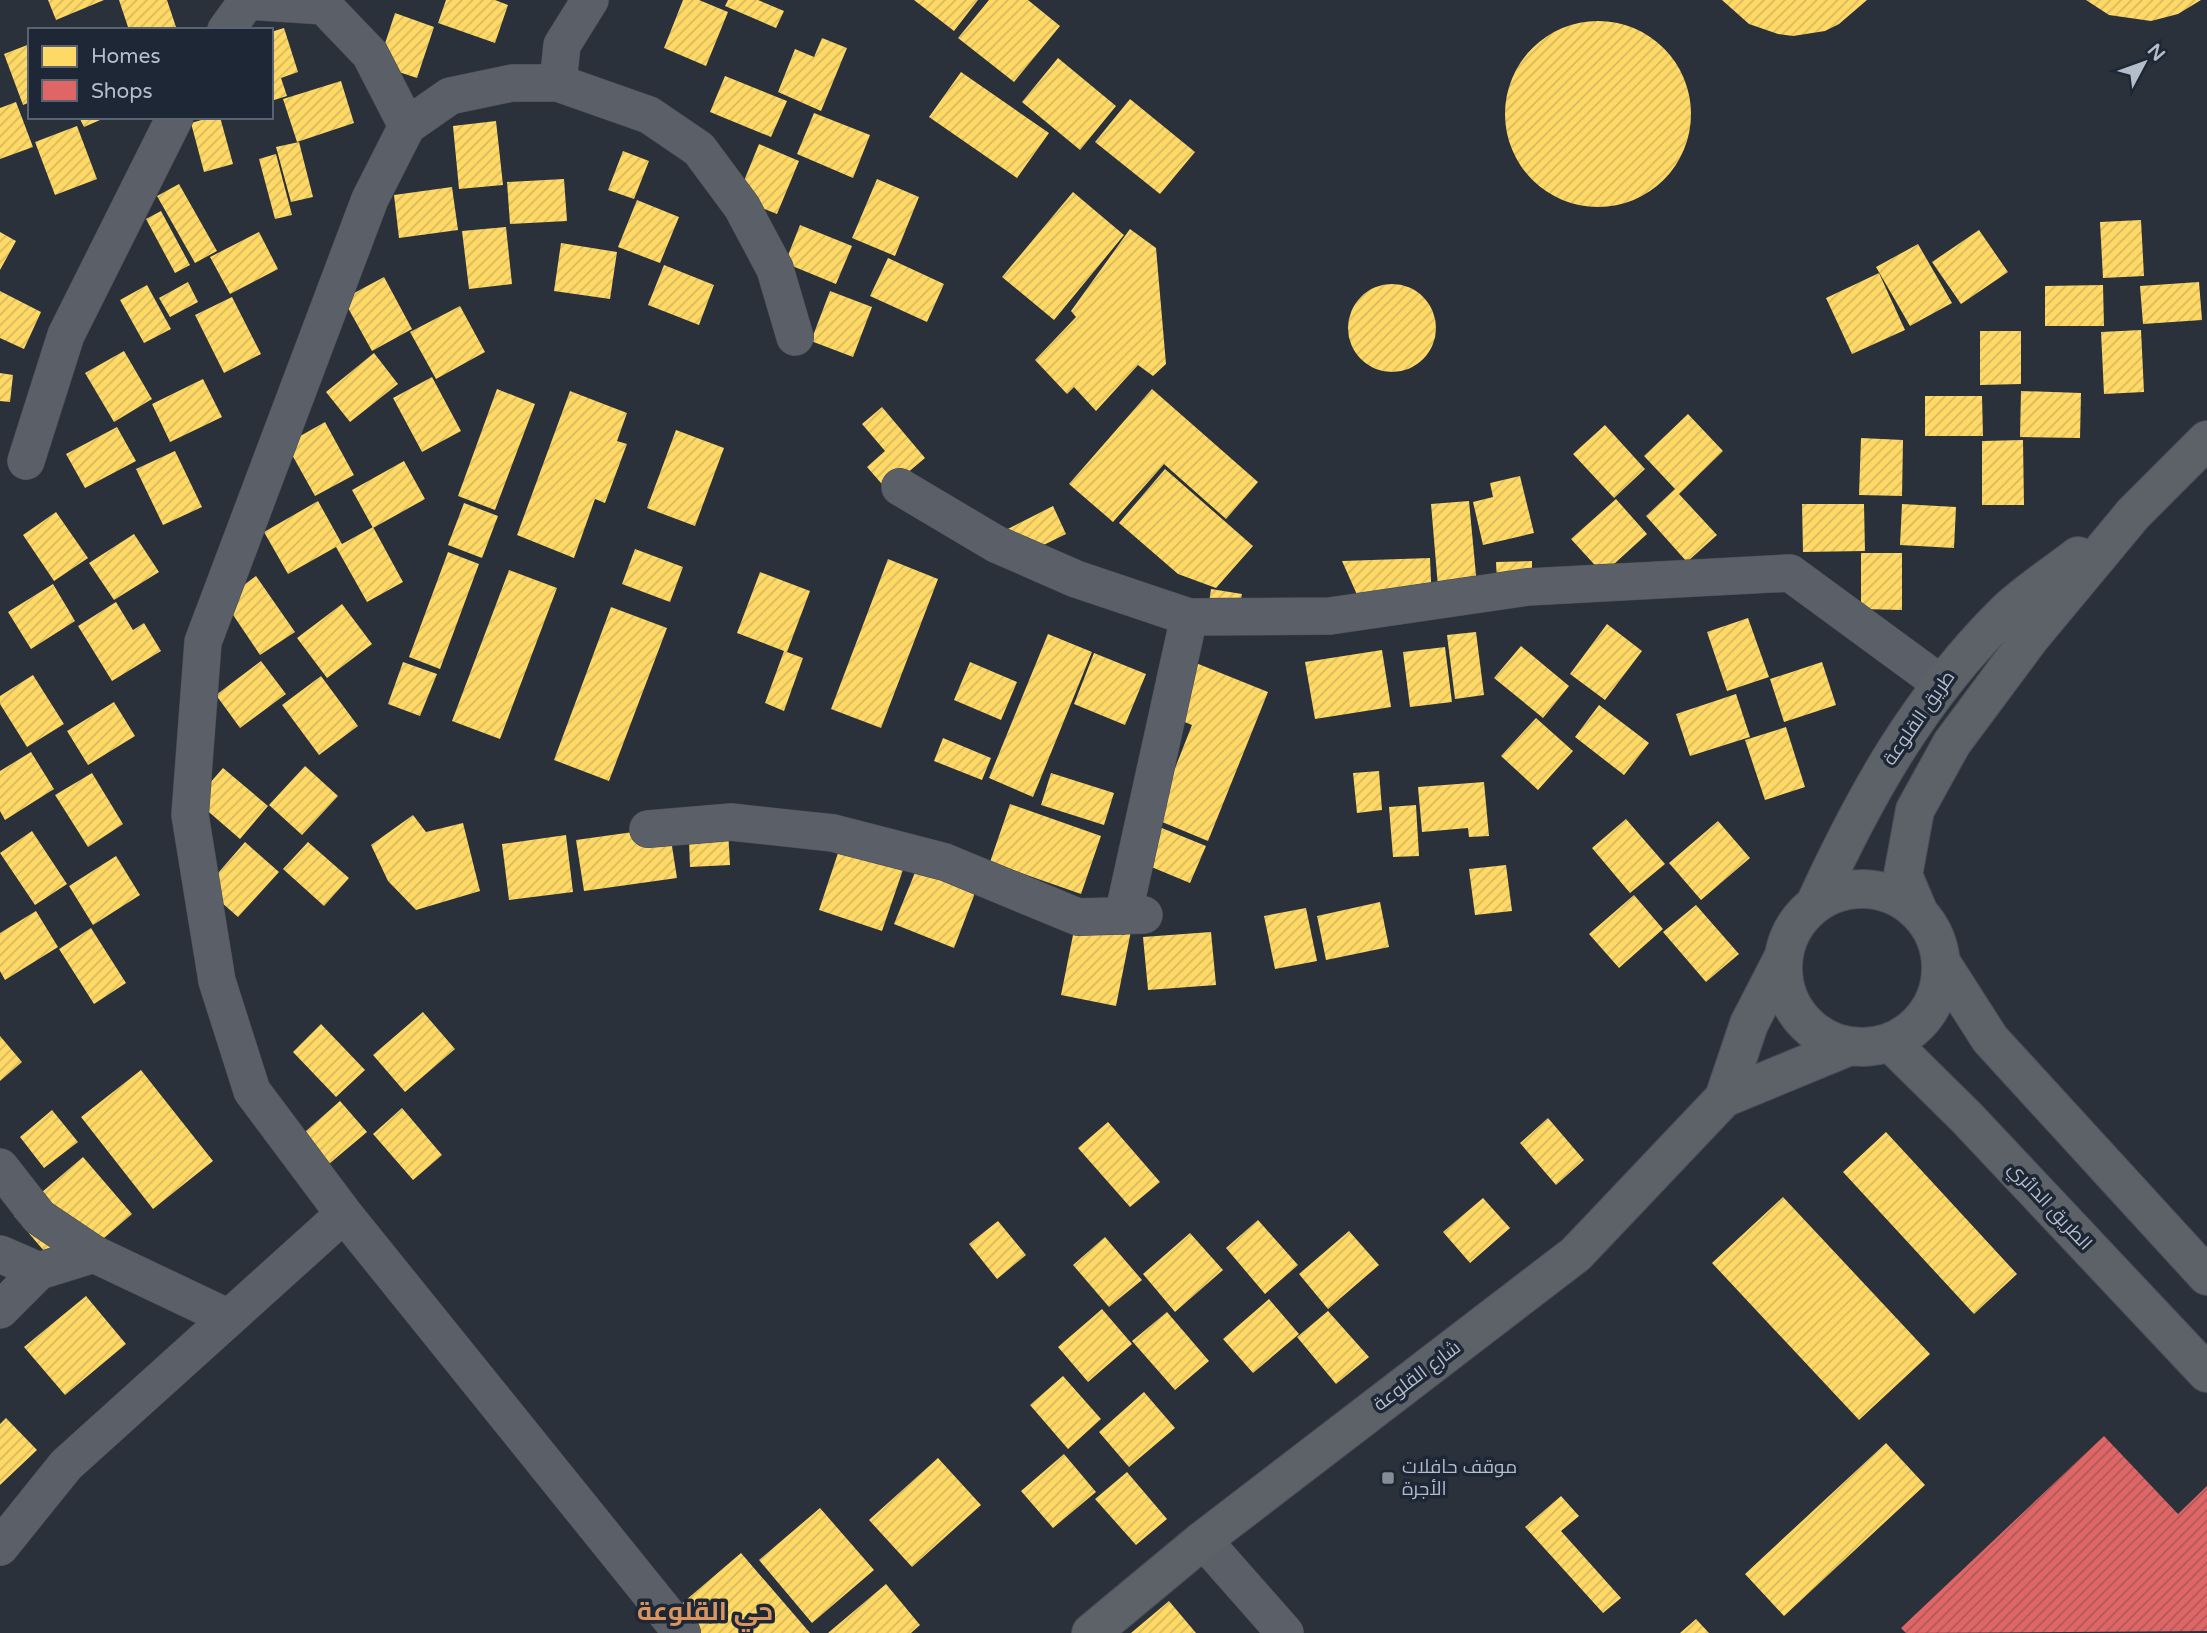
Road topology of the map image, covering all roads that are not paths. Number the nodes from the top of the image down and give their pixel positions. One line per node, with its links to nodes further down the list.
1 (590, 0): 3 (street)
2 (227, 28): 5 (street)
3 (558, 83): 5 (street); 6 (street)
4 (174, 119): 8 (street)
5 (407, 126): 22 (street)
6 (795, 337)
7 (2207, 440): 10 (main road, طريق القلوعة)
8 (26, 461)
9 (900, 487): 11 (street)
10 (2133, 514): 12 (main road, طريق القلوعة); 15 (main road, طريق القلوعة)
11 (1189, 617): 12 (street); 13 (street)
12 (1940, 683): 14 (main road, طريق القلوعة)
13 (648, 829)
14 (1815, 904): 15 (main road); 16 (main road)
15 (1919, 913): 17 (main road)
16 (1784, 956): 19 (main road); 20 (main road)
17 (1942, 964): 18 (main road); 26 (main road)
18 (1890, 1042): 19 (main road); 29 (main road, الطريق الدائري)
19 (1850, 1046): 20 (main road)
20 (1724, 1098): 30 (main road, شارع القلوعة)
21 (0, 1167): 24 (street)
22 (344, 1214): 28 (street); 32 (street)
23 (0, 1254): 25 (street)
24 (94, 1254): 25 (street); 28 (street)
25 (39, 1271): 27 (street)
26 (2207, 1276)
27 (0, 1310)
28 (229, 1318): 31 (street)
29 (2207, 1373)
30 (1203, 1540): 33 (main road, شارع القلوعة); 34 (street)
31 (0, 1547)
32 (682, 1633)
33 (1091, 1633)
34 (1285, 1633)

